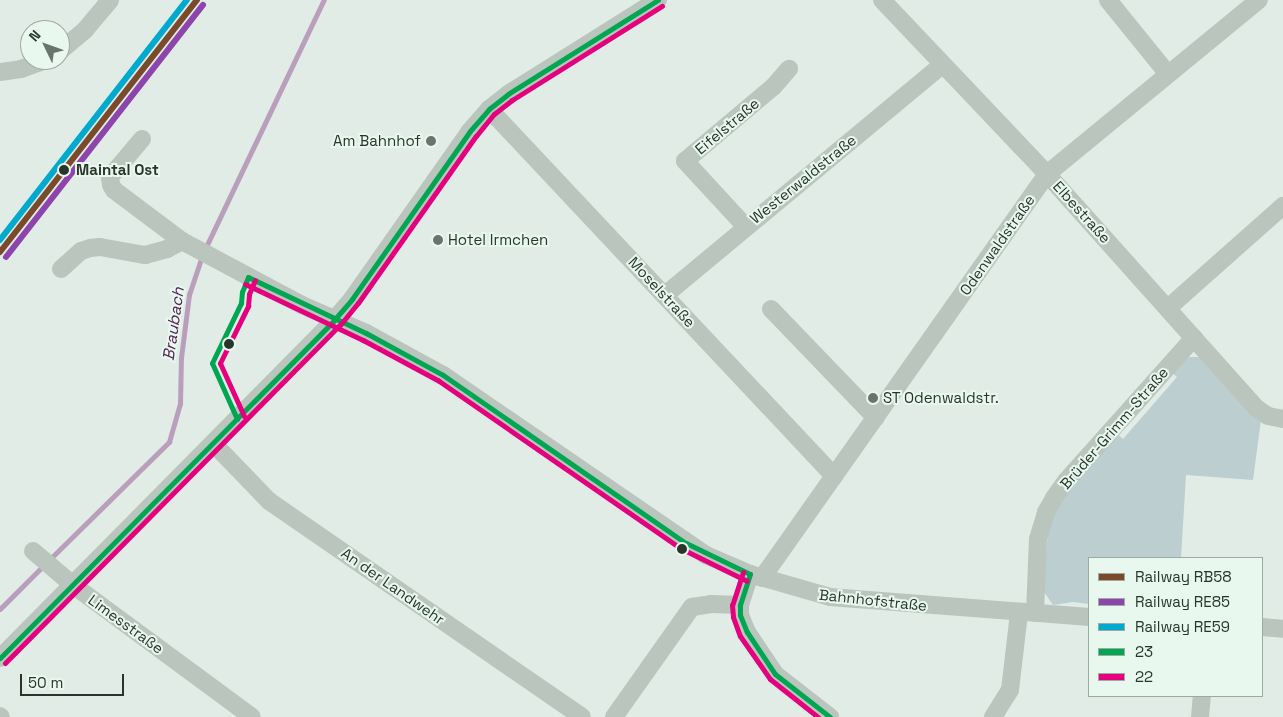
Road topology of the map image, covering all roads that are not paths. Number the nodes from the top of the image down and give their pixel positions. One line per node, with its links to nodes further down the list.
1 (110, 0): 6 (street)
2 (658, 0): 12 (street)
3 (882, 0): 7 (street, Elbestraße)
4 (1108, 0): 11 (street)
5 (1259, 0): 11 (street, Odenwaldstraße)
6 (70, 43)
7 (942, 65): 14 (street, Elbestraße); 16 (street, Westerwaldstraße)
8 (20, 69): 10 (street)
9 (789, 69): 16 (street, Eifelstraße)
10 (0, 72)
11 (1168, 74): 14 (street, Odenwaldstraße)
12 (490, 109): 19 (street, Moselstraße); 22 (street)
13 (142, 139): 17 (street, Bahnhofstraße)
14 (1047, 174): 20 (street, Elbestraße); 24 (street, Odenwaldstraße)
15 (1283, 206): 20 (street)
16 (746, 227): 19 (street, Westerwaldstraße)
17 (182, 241): 18 (street); 22 (street, Bahnhofstraße)
18 (61, 269)
19 (665, 295): 27 (street, Moselstraße)
20 (1168, 308): 23 (street, Elbestraße)
21 (771, 309): 24 (street)
22 (334, 320): 26 (street); 29 (street, Bahnhofstraße)
23 (1194, 338): 25 (street, Elbestraße); 32 (street, Brüder-Grimm-Straße)
24 (876, 418): 27 (street, Odenwaldstraße)
25 (1283, 419)
26 (213, 443): 30 (street); 39 (street, An der Landwehr)
27 (834, 476): 29 (street, Odenwaldstraße)
28 (33, 551): 30 (street, Limesstraße)
29 (756, 576): 31 (street, Odenwaldstraße); 32 (street, Bahnhofstraße)
30 (73, 585): 36 (street); 38 (street, Limesstraße)
31 (740, 605): 40 (street); 41 (street)
32 (1027, 613): 33 (street, Bahnhofstraße); 42 (street, Brüder-Grimm-Straße)
33 (1088, 616)
34 (1263, 628): 35 (street)
35 (1283, 630)
36 (0, 658)
37 (1202, 697): 43 (street)
38 (252, 717)
39 (582, 717)
40 (614, 717)
41 (830, 717)
42 (992, 717)
43 (1200, 717)

